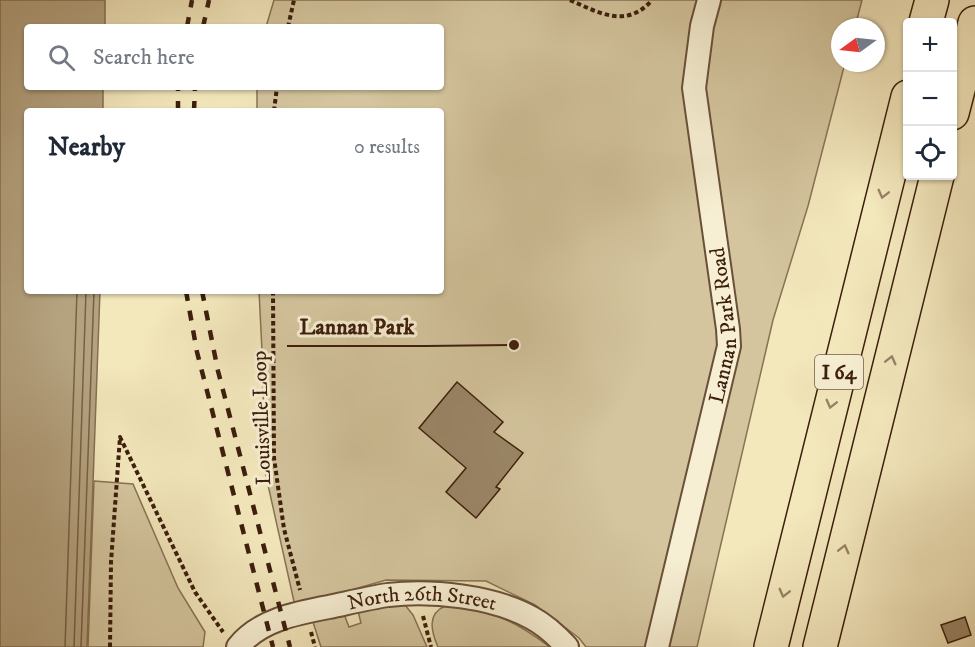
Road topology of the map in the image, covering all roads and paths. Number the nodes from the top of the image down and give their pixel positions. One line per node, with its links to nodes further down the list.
1 (294, 0): 8 (path)
2 (570, 0): 3 (path)
3 (652, 0)
4 (709, 0): 22 (street, Lannan Park Road)
5 (932, 0): 6 (highway)
6 (927, 18)
7 (975, 23): 10 (highway)
8 (289, 24)
9 (277, 90): 11 (path)
10 (957, 93)
11 (274, 108)
12 (903, 117): 23 (highway, I 64, one-way to 23)
13 (936, 180): 24 (highway, I 64, one-way to 13)
14 (273, 294): 16 (path, Louisville Loop)
15 (421, 608): 20 (path)
16 (306, 612): 17 (street, North 26th Street); 19 (path, Louisville Loop); 21 (street, North 26th Street)
17 (233, 642): 18 (path)
18 (110, 647)
19 (315, 647)
20 (431, 647)
21 (567, 647)
22 (657, 647)
23 (771, 647)
24 (820, 647)

